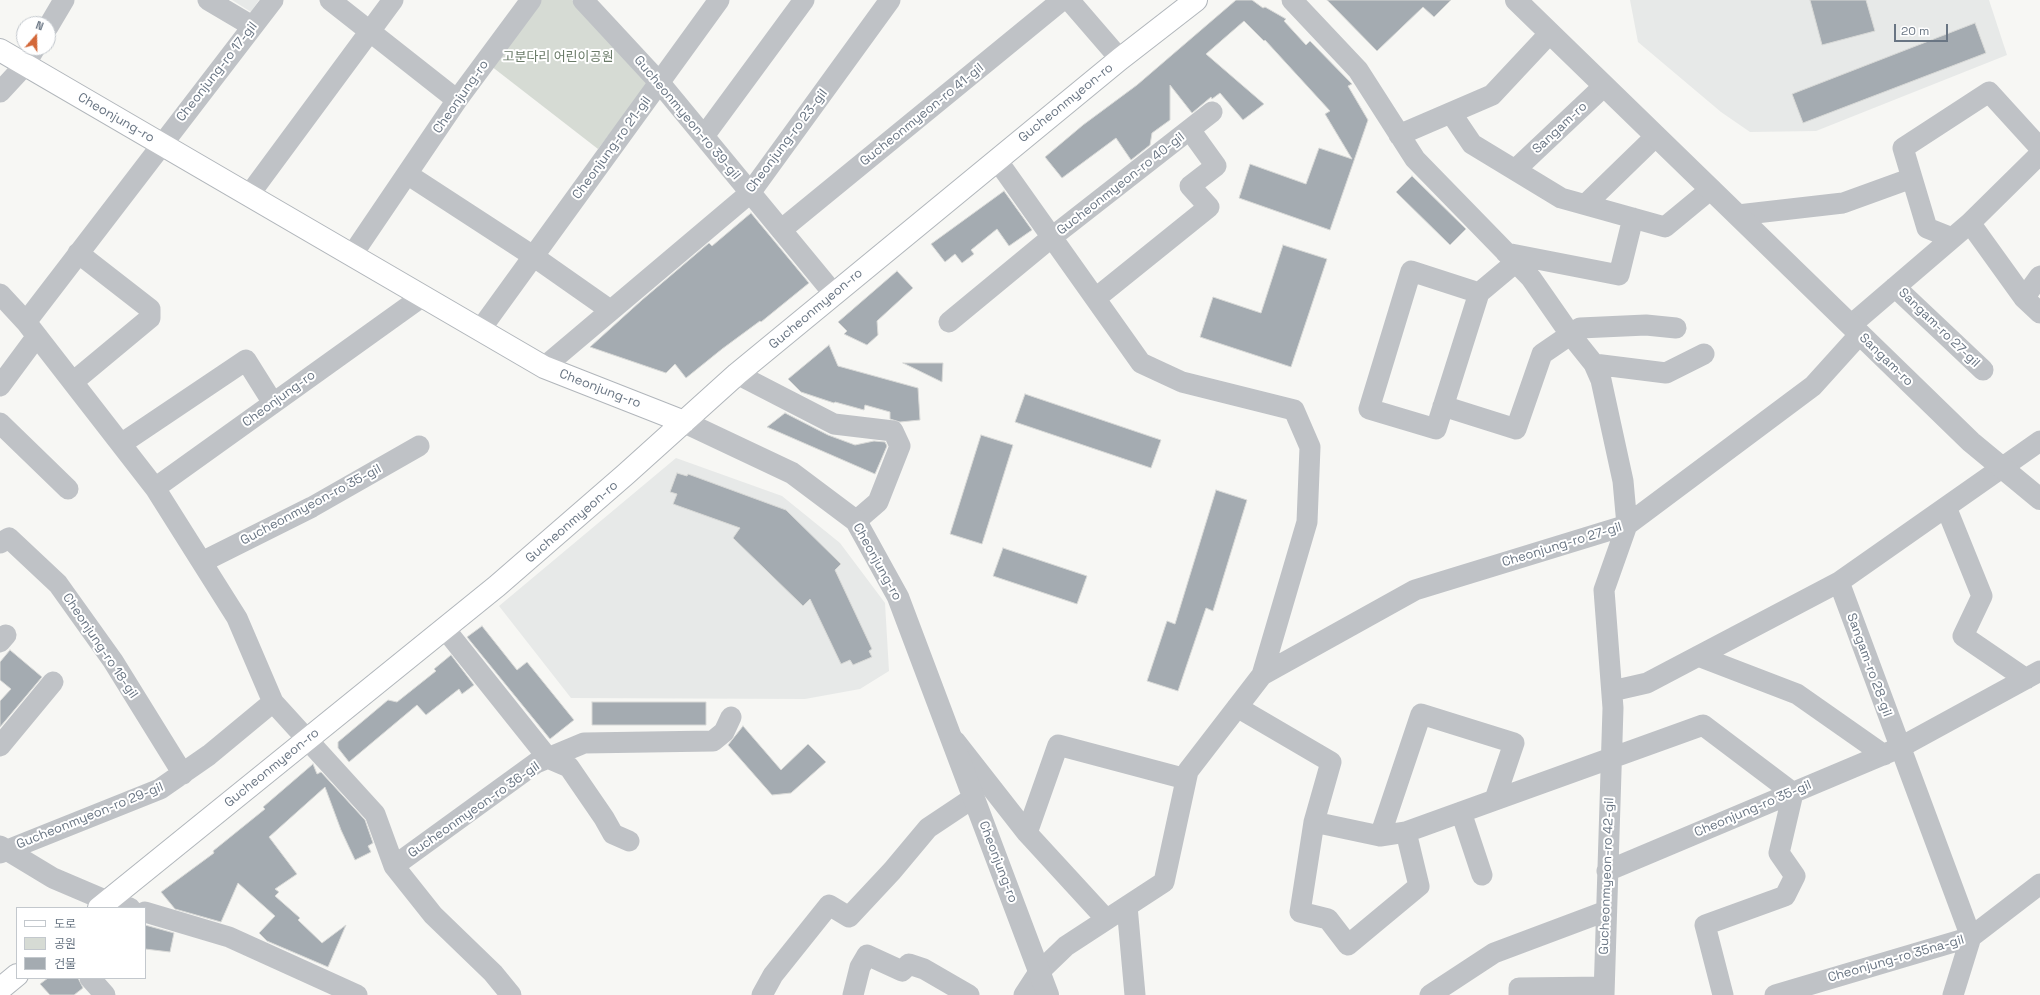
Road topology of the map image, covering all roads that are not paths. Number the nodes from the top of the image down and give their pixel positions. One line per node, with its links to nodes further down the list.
1 (64, 0): 16 (street)
2 (208, 0): 17 (street)
3 (273, 0): 17 (street, Cheonjung-ro 17-gil)
4 (330, 0): 18 (street)
5 (393, 0): 18 (street)
6 (531, 0): 27 (street, Cheonjung-ro)
7 (583, 0): 24 (street, Gucheonmyeon-ro 39-gil)
8 (719, 0): 24 (street, Cheonjung-ro 21-gil)
9 (804, 0): 32 (street)
10 (890, 0): 42 (street, Cheonjung-ro 23-gil)
11 (1062, 0): 48 (street, Gucheonmyeon-ro 41-gil)
12 (1069, 0): 23 (street)
13 (1196, 0): 23 (main road, Gucheonmyeon-ro)
14 (1292, 0): 31 (street, Gucheonmyeon-ro 42-gil)
15 (1516, 0): 19 (street, Sangam-ro)
16 (55, 16)
17 (252, 26): 34 (street, Cheonjung-ro 17-gil)
18 (370, 32): 27 (street); 43 (street)
19 (1550, 32): 25 (street, Sangam-ro); 29 (street)
20 (0, 50): 21 (main road, Cheonjung-ro)
21 (16, 53)
22 (30, 56): 26 (street); 34 (main road, Cheonjung-ro)
23 (1120, 59): 37 (main road, Gucheonmyeon-ro)
24 (659, 82): 32 (street, Gucheonmyeon-ro 39-gil); 53 (street, Cheonjung-ro 21-gil)
25 (1604, 86): 33 (street, Sangam-ro); 38 (street, Sangam-ro)
26 (0, 92)
27 (457, 100): 39 (street, Cheonjung-ro)
28 (1212, 112): 30 (street, Gucheonmyeon-ro 40-gil)
29 (1451, 113): 31 (street); 38 (street)
30 (1190, 130): 49 (street, Gucheonmyeon-ro 40-gil); 61 (street, Gucheonmyeon-ro 40-gil)
31 (1399, 135): 54 (street, Gucheonmyeon-ro 42-gil)
32 (704, 136): 42 (street, Gucheonmyeon-ro 39-gil)
33 (1656, 136): 41 (street, Sangam-ro); 44 (street)
34 (161, 144): 43 (main road, Cheonjung-ro); 51 (street)
35 (2040, 148): 40 (street)
36 (2040, 154): 47 (street, Sangam-ro 27-gil)
37 (997, 160): 49 (street, Gucheonmyeon-ro 40-gil); 59 (main road, Gucheonmyeon-ro)
38 (1515, 170): 44 (street)
39 (407, 174): 52 (street, Cheonjung-ro); 53 (street)
40 (1912, 178): 45 (street); 50 (street)
41 (1711, 189): 45 (street, Sangam-ro); 46 (street)
42 (750, 193): 48 (street, Gucheonmyeon-ro 39-gil); 63 (street, Cheonjung-ro 23-gil)
43 (249, 195): 52 (main road, Cheonjung-ro)
44 (1586, 204): 46 (street)
45 (1738, 215): 68 (street, Sangam-ro)
46 (1633, 218): 54 (street)
47 (1970, 223): 50 (street, Sangam-ro 27-gil); 62 (street)
48 (781, 230): 59 (street, Gucheonmyeon-ro 39-gil)
49 (1052, 237): 61 (street, Gucheonmyeon-ro 40-gil); 65 (street, Gucheonmyeon-ro 40-gil)
50 (1952, 238): 56 (street, Sangam-ro 27-gil)
51 (78, 253): 67 (street); 76 (street)
52 (352, 255): 60 (main road, Cheonjung-ro)
53 (533, 256): 63 (street); 69 (street, Cheonjung-ro 21-gil)
54 (1511, 257): 57 (street); 70 (street, Gucheonmyeon-ro 42-gil)
55 (2040, 276): 62 (street)
56 (1895, 287): 68 (street, Sangam-ro 27-gil); 74 (street, Sangam-ro 27-gil)
57 (1479, 293): 79 (street); 79 (street)
58 (0, 294): 67 (street)
59 (834, 294): 75 (main road, Gucheonmyeon-ro)
60 (422, 296): 69 (main road, Cheonjung-ro); 78 (street, Cheonjung-ro)
61 (1096, 298): 97 (street, Gucheonmyeon-ro 40-gil)
62 (2024, 298): 64 (street)
63 (610, 310): 73 (street, Cheonjung-ro 23-gil)
64 (2040, 313)
65 (950, 322)
66 (1676, 328): 70 (street)
67 (31, 329): 76 (street); 77 (street)
68 (1855, 329): 85 (street, Sangam-ro); 91 (street, Cheonjung-ro 27-gil)
69 (480, 330): 73 (main road, Cheonjung-ro)
70 (1570, 334): 72 (street, Gucheonmyeon-ro 42-gil); 79 (street)
71 (1704, 354): 72 (street)
72 (1594, 364): 91 (street, Gucheonmyeon-ro 42-gil)
73 (544, 367): 80 (main road, Cheonjung-ro)
74 (1983, 370)
75 (737, 374): 80 (main road, Gucheonmyeon-ro); 90 (street)
76 (73, 382): 83 (street)
77 (0, 386)
78 (273, 403): 83 (street); 86 (street, Cheonjung-ro)
79 (1443, 406)
80 (684, 422): 90 (street, Cheonjung-ro); 95 (main road, Gucheonmyeon-ro)
81 (0, 423): 87 (street)
82 (2040, 441): 85 (street)
83 (121, 444): 86 (street)
84 (419, 446): 93 (street, Gucheonmyeon-ro 35-gil)
85 (2002, 468): 88 (street, Sangam-ro); 89 (street)
86 (155, 488): 93 (street)
87 (68, 489)
88 (2040, 498)
89 (1946, 507): 94 (street); 98 (street)
90 (856, 521): 104 (street, Cheonjung-ro)
91 (1628, 525): 97 (street, Cheonjung-ro 27-gil); 100 (street, Gucheonmyeon-ro 42-gil)
92 (0, 543): 110 (street, Cheonjung-ro 18-gil)
93 (202, 562): 101 (street)
94 (1839, 582): 96 (street); 107 (street, Sangam-ro 28-gil)
95 (445, 629): 105 (main road, Gucheonmyeon-ro); 109 (street)
96 (1698, 656): 100 (street); 107 (street)
97 (1262, 675): 102 (street, Cheonjung-ro 27-gil)
98 (2033, 675): 107 (street, Cheonjung-ro 35-gil)
99 (53, 682): 106 (street)
100 (1612, 691): 108 (street, Gucheonmyeon-ro 42-gil)
101 (274, 702): 105 (street); 110 (street, Gucheonmyeon-ro 29-gil)
102 (1237, 707): 111 (street, Cheonjung-ro 27-gil); 116 (street)
103 (731, 717): 109 (street, Gucheonmyeon-ro 36-gil)
104 (951, 736): 113 (street, Cheonjung-ro); 118 (street)
105 (307, 739): 122 (street, Gucheonmyeon-ro 36-gil); 126 (main road, Gucheonmyeon-ro)
106 (0, 746)
107 (1892, 751): 112 (street, Cheonjung-ro 35-gil); 132 (street)
108 (1611, 757): 112 (street); 114 (street); 123 (street, Gucheonmyeon-ro 42-gil)
109 (548, 758): 120 (street); 122 (street, Gucheonmyeon-ro 36-gil)
110 (183, 774): 121 (street, Gucheonmyeon-ro 29-gil)
111 (1186, 779): 118 (street); 127 (street, Cheonjung-ro 27-gil)
112 (1793, 793): 123 (street, Cheonjung-ro 35-gil); 149 (street)
113 (973, 798): 133 (street, Cheonjung-ro); 141 (street)
114 (1495, 799): 115 (street); 119 (street)
115 (1461, 812): 117 (street); 124 (street)
116 (1314, 822): 117 (street); 119 (street)
117 (1406, 832): 119 (street)
118 (1027, 833): 131 (street)
119 (1380, 836)
120 (629, 841)
121 (2, 850): 126 (street)
122 (394, 866): 140 (street, Gucheonmyeon-ro 36-gil)
123 (1607, 871): 129 (street, Gucheonmyeon-ro 42-gil)
124 (1482, 875)
125 (2040, 884): 132 (street)
126 (103, 905): 128 (street)
127 (1127, 906): 131 (street, Cheonjung-ro 27-gil); 146 (street)
128 (121, 907)
129 (1606, 910): 137 (street, Gucheonmyeon-ro 42-gil); 147 (street)
130 (146, 912): 139 (street)
131 (1106, 919): 133 (street, Cheonjung-ro 27-gil)
132 (1971, 937): 150 (street, Cheonjung-ro 35na-gil); 151 (street)
133 (1039, 972): 144 (street); 145 (street, Cheonjung-ro)
134 (16, 976): 136 (main road)
135 (91, 979): 138 (street)
136 (0, 989)
137 (1604, 991): 148 (street)
138 (105, 995)
139 (357, 995)
140 (511, 995)
141 (762, 995)
142 (853, 995): 143 (street)
143 (969, 995)
144 (1024, 995)
145 (1048, 995)
146 (1135, 995)
147 (1430, 995)
148 (1518, 995)
149 (1723, 995)
150 (1775, 995)
151 (1953, 995)

